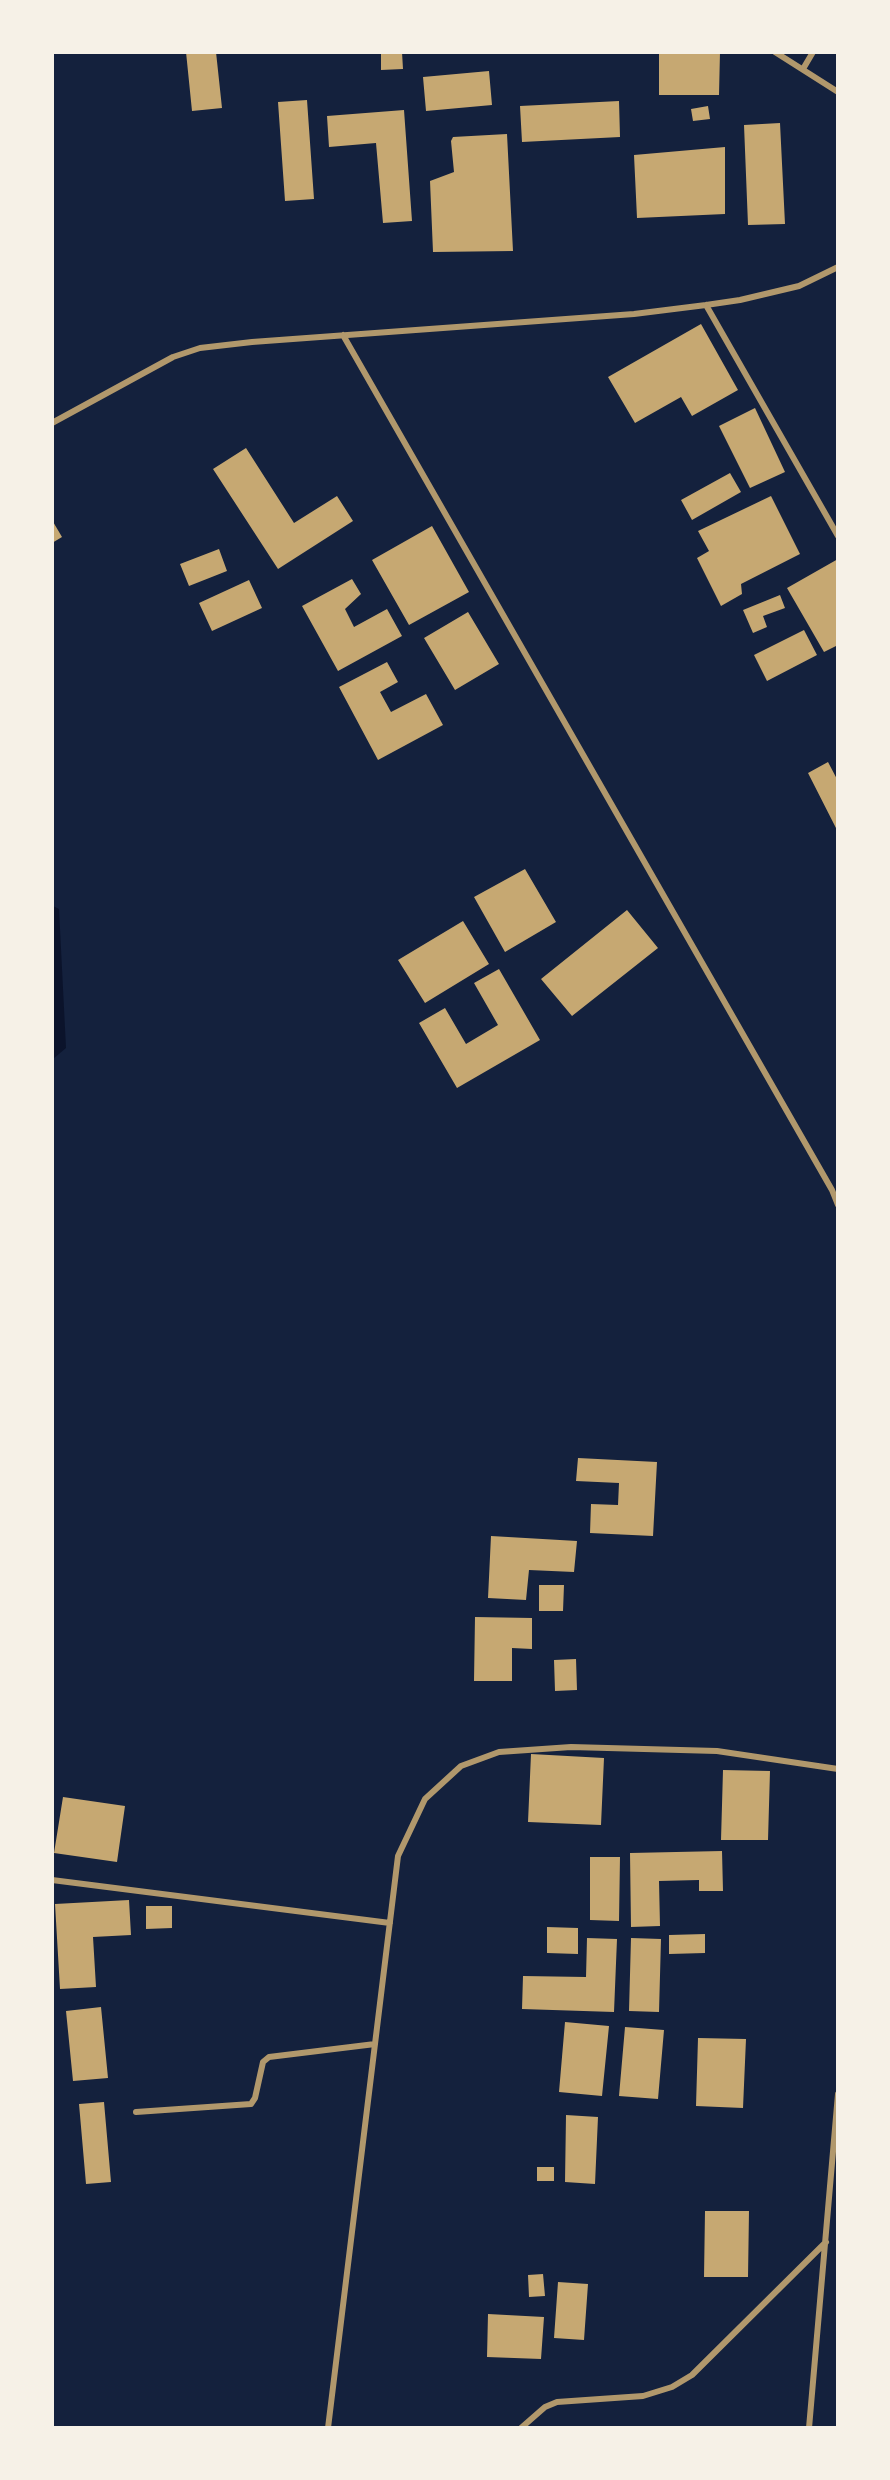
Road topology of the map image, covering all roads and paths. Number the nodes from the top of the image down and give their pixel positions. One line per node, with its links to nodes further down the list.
1 (775, 52): 3 (street)
2 (813, 52): 3 (street)
3 (802, 69): 4 (street)
4 (837, 92)
5 (837, 267): 6 (street)
6 (706, 305): 7 (street); 9 (street)
7 (344, 335): 8 (street); 10 (street)
8 (52, 423)
9 (837, 536)
10 (837, 1205)
11 (837, 1769): 13 (street)
12 (52, 1880): 13 (street)
13 (390, 1923): 14 (street)
14 (375, 2044): 16 (street); 18 (street)
15 (837, 2094): 17 (street)
16 (136, 2112)
17 (826, 2241): 19 (street); 20 (street)
18 (328, 2427)
19 (521, 2427)
20 (809, 2427)

